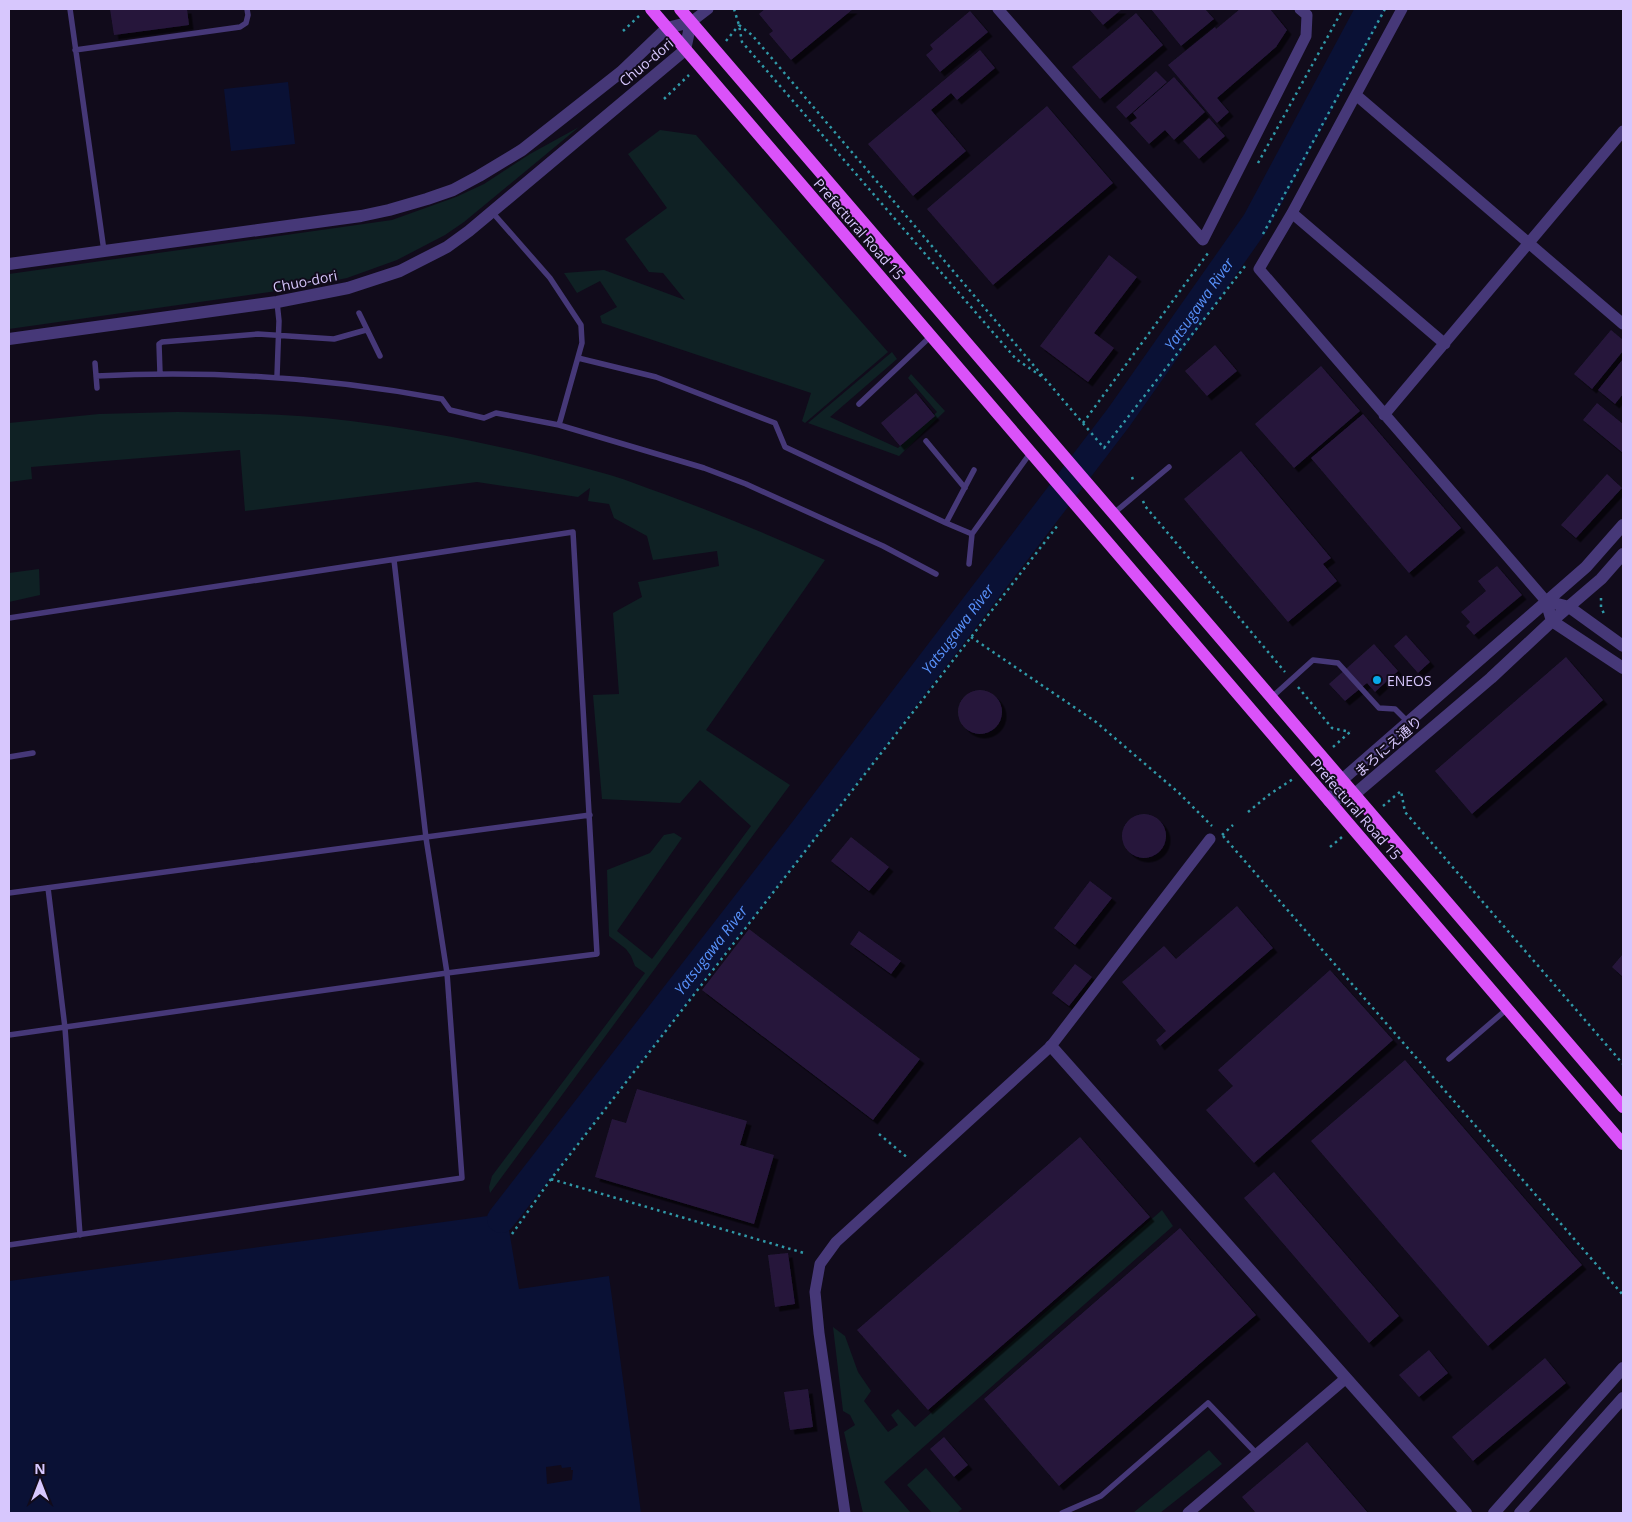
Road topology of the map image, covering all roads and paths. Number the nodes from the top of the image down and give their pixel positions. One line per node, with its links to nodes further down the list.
1 (70, 9): 16 (lane)
2 (247, 9): 16 (lane)
3 (680, 9): 11 (main road, Prefectural Road 15)
4 (708, 9): 11 (street)
5 (734, 9): 12 (path)
6 (998, 9): 7 (street)
7 (1300, 9)
8 (1385, 9): 24 (path)
9 (1402, 9): 19 (street)
10 (646, 12): 13 (main road, Prefectural Road 15); 14 (path)
11 (691, 22): 13 (street, Chuo-dori); 17 (street, Chuo-dori); 54 (main road, Prefectural Road 15)
12 (739, 25): 15 (path); 43 (path); 43 (path)
13 (667, 28): 17 (main road, Prefectural Road 15); 26 (street, Chuo-dori)
14 (623, 31)
15 (724, 44)
16 (75, 50): 26 (lane)
17 (686, 50): 22 (street, Chuo-dori); 34 (main road, Prefectural Road 15)
18 (676, 86): 20 (path)
19 (1356, 95): 23 (street); 25 (street)
20 (664, 99)
21 (1623, 131): 25 (street)
22 (492, 212): 29 (street, Chuo-dori); 38 (lane)
23 (1292, 212): 36 (street); 46 (street)
24 (1260, 240)
25 (1529, 243): 31 (street); 36 (street)
26 (104, 251): 27 (street, Chuo-dori)
27 (9, 264)
28 (1246, 265): 43 (path)
29 (277, 302): 33 (lane); 35 (street, Chuo-dori)
30 (360, 313): 32 (lane)
31 (1623, 324)
32 (366, 330): 33 (lane); 37 (lane)
33 (278, 336): 40 (lane); 42 (lane)
34 (931, 336): 45 (lane); 49 (main road, Prefectural Road 15)
35 (9, 338)
36 (1444, 344): 46 (street)
37 (380, 356)
38 (578, 358): 47 (lane); 55 (lane)
39 (95, 363): 41 (lane)
40 (160, 373): 41 (lane); 42 (lane)
41 (96, 376): 44 (lane)
42 (277, 376): 47 (lane)
43 (1047, 380)
44 (97, 388)
45 (859, 404)
46 (1384, 415): 64 (street)
47 (559, 424): 62 (lane)
48 (926, 441): 52 (lane)
49 (1031, 452): 58 (lane); 82 (main road, Prefectural Road 15)
50 (1169, 467): 54 (lane)
51 (974, 470): 52 (lane)
52 (965, 488): 55 (lane)
53 (1145, 506): 71 (path)
54 (1114, 513): 74 (main road, Prefectural Road 15)
55 (946, 523): 58 (lane)
56 (1058, 525): 69 (path)
57 (1623, 525): 64 (street, まろにえ通り)
58 (972, 534): 61 (lane)
59 (1623, 554): 65 (street, まろにえ通り)
60 (394, 560): 66 (lane); 85 (lane); 89 (lane)
61 (969, 564)
62 (936, 574)
63 (1601, 596): 67 (path)
64 (1546, 601): 65 (street); 68 (street); 75 (street, まろにえ通り)
65 (1570, 607): 68 (street, まろにえ通り); 70 (street)
66 (9, 618)
67 (1607, 620)
68 (1552, 621): 72 (street); 81 (street, まろにえ通り)
69 (972, 637): 87 (path); 105 (path)
70 (1623, 646)
71 (1280, 665)
72 (1623, 668)
73 (1302, 692): 76 (path)
74 (1272, 697): 75 (lane); 79 (main road, Prefectural Road 15)
75 (1408, 722): 79 (street, まろにえ通り)
76 (1350, 732)
77 (33, 753): 78 (lane)
78 (9, 757)
79 (1343, 779): 81 (main road, Prefectural Road 15); 82 (street, まろにえ通り)
80 (1281, 788): 84 (path)
81 (1356, 794): 82 (street, まろにえ通り); 101 (main road, Prefectural Road 15)
82 (1329, 801): 95 (main road, Prefectural Road 15)
83 (1383, 806): 100 (path)
84 (1248, 812)
85 (590, 815): 89 (lane); 94 (lane)
86 (1233, 825): 87 (path)
87 (1222, 835): 110 (path)
88 (1342, 837): 91 (path)
89 (426, 838): 92 (lane); 94 (lane)
90 (1210, 839): 98 (street)
91 (1330, 846)
92 (48, 888): 93 (lane); 96 (lane)
93 (9, 893)
94 (447, 973): 96 (lane); 107 (lane)
95 (1507, 1009): 99 (lane); 103 (main road, Prefectural Road 15)
96 (66, 1028): 97 (lane); 107 (lane)
97 (9, 1035)
98 (1051, 1046): 112 (street); 115 (street)
99 (1450, 1059)
100 (1623, 1064)
101 (1623, 1107)
102 (879, 1134): 104 (path)
103 (1623, 1144)
104 (909, 1159)
105 (552, 1179): 106 (path); 109 (path)
106 (512, 1234)
107 (80, 1235): 108 (lane)
108 (9, 1245)
109 (804, 1253)
110 (1623, 1295)
111 (1623, 1368): 119 (street)
112 (1345, 1379): 114 (street); 118 (street)
113 (1623, 1398): 120 (street)
114 (1257, 1454): 116 (lane); 117 (street)
115 (845, 1513)
116 (1062, 1513)
117 (1188, 1513)
118 (1466, 1513)
119 (1494, 1513)
120 (1520, 1513)

